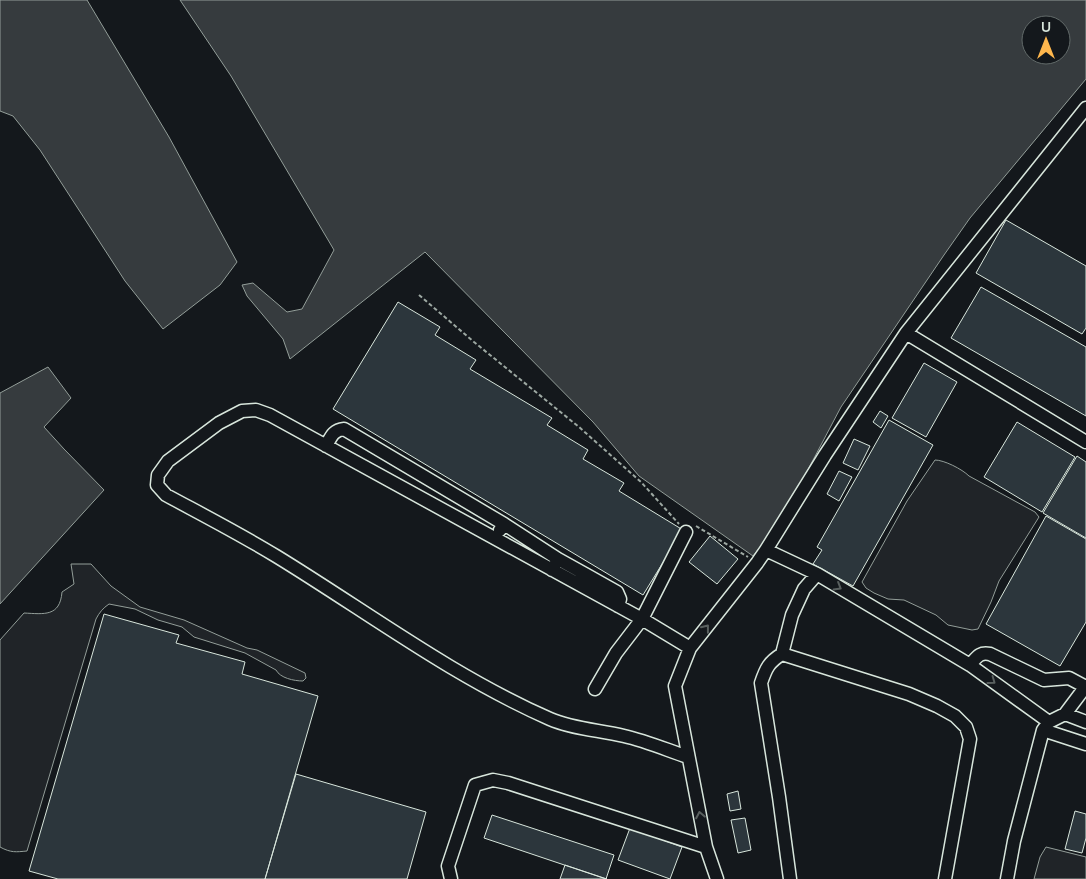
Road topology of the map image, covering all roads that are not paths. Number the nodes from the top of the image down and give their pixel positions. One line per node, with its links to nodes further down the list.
1 (1086, 108): 2 (lane)
2 (906, 333): 3 (lane); 14 (lane)
3 (1086, 442)
4 (326, 446): 5 (lane); 7 (lane); 27 (lane)
5 (394, 459): 6 (lane); 7 (lane)
6 (422, 475): 8 (lane); 9 (lane)
7 (383, 477): 8 (lane)
8 (411, 492): 10 (lane)
9 (478, 508): 10 (lane); 11 (lane)
10 (468, 524): 13 (lane)
11 (504, 524): 13 (lane); 15 (lane)
12 (686, 532): 17 (lane)
13 (493, 538): 15 (lane)
14 (766, 550): 16 (lane); 18 (lane, one-way to 14)
15 (555, 564): 17 (lane)
16 (817, 574): 19 (lane); 20 (lane, one-way to 20)
17 (642, 619): 18 (lane); 22 (lane)
18 (690, 648): 27 (lane)
19 (782, 654): 31 (lane); 32 (lane)
20 (970, 665): 21 (lane); 25 (lane, one-way to 25)
21 (1086, 686): 23 (lane)
22 (595, 689)
23 (1066, 714): 24 (lane); 25 (lane)
24 (1086, 722)
25 (1046, 726): 26 (lane); 33 (lane)
26 (1086, 744)
27 (688, 757): 28 (lane, one-way to 27)
28 (706, 847): 29 (lane); 30 (lane)
29 (451, 879)
30 (717, 879)
31 (790, 879)
32 (945, 879)
33 (1007, 879)

